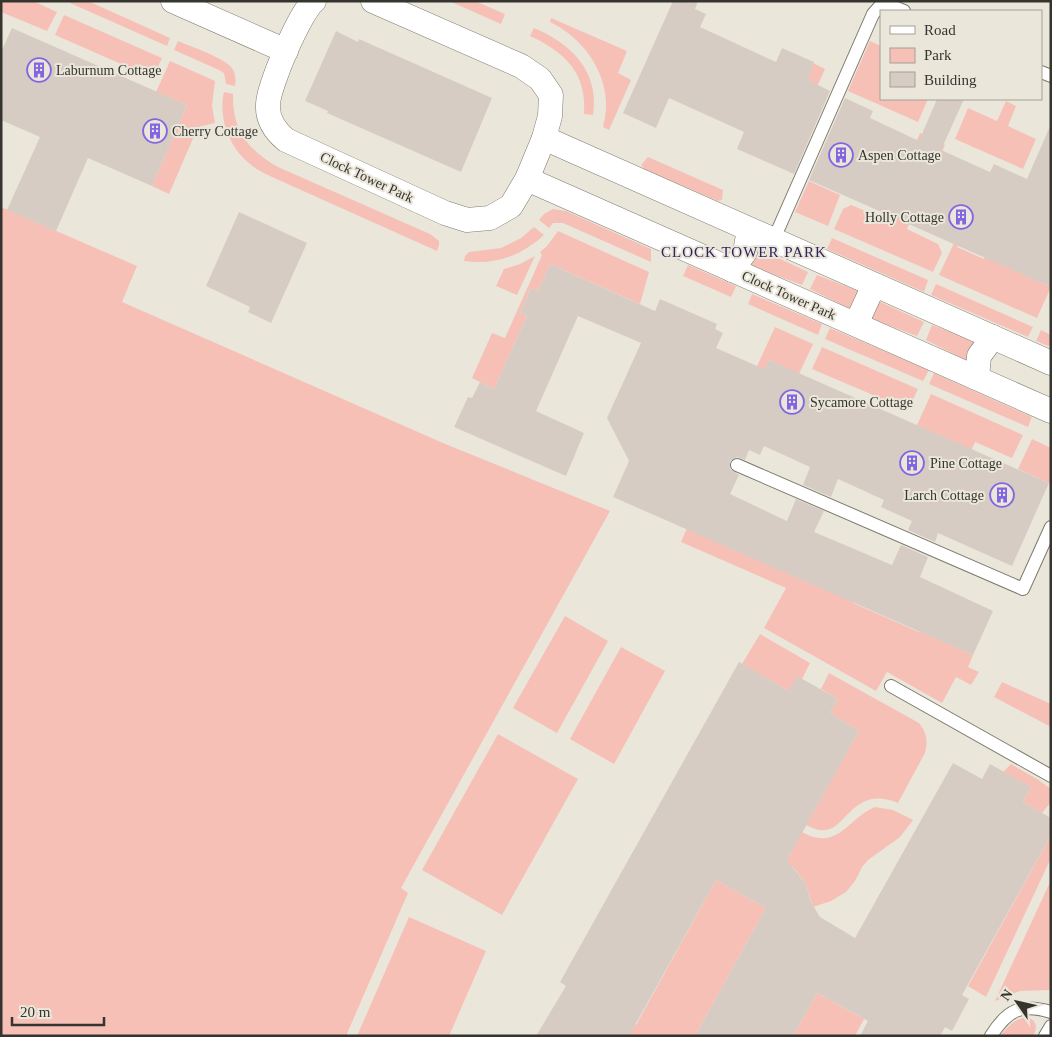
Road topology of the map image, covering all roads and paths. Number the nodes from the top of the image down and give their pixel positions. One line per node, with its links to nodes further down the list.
1 (173, 1): 5 (street)
2 (314, 1): 5 (street, Clock Tower Park)
3 (373, 1): 6 (street, Clock Tower Park)
4 (902, 10): 9 (lane)
5 (286, 51): 7 (street, Clock Tower Park)
6 (544, 138): 7 (street, Clock Tower Park); 8 (street)
7 (526, 179): 10 (street, Clock Tower Park)
8 (749, 230): 9 (street); 10 (street)
9 (773, 241): 11 (street)
10 (732, 270): 12 (street, Clock Tower Park)
11 (874, 285): 12 (street); 13 (street)
12 (856, 324): 15 (street, Clock Tower Park)
13 (993, 337): 14 (street); 15 (street)
14 (1051, 363)
15 (977, 378): 16 (street, Clock Tower Park)
16 (1051, 411)
17 (737, 465): 18 (lane)
18 (1051, 527)
19 (891, 686): 20 (lane)
20 (1051, 776)
21 (1051, 1012): 23 (lane)
22 (1051, 1026): 24 (lane)
23 (990, 1036)
24 (1045, 1036)

